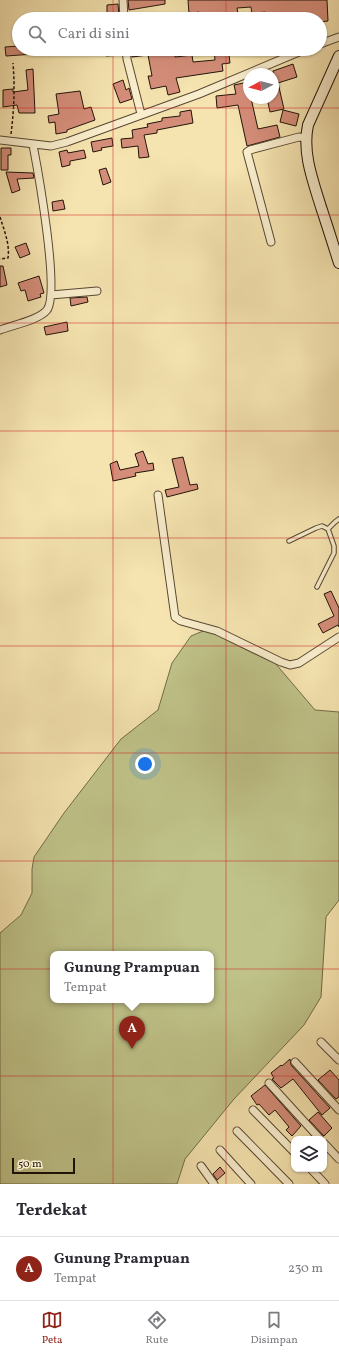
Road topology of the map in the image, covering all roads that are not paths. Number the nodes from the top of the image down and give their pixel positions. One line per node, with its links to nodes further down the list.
1 (123, 0): 2 (street)
2 (124, 12)
3 (339, 38): 4 (street)
4 (327, 42)
5 (127, 56): 8 (street)
6 (289, 56): 8 (street)
7 (339, 56): 9 (street)
8 (141, 114): 11 (street)
9 (306, 138): 12 (street); 13 (street)
10 (0, 140): 11 (street)
11 (34, 145): 15 (street)
12 (271, 242)
13 (339, 262)
14 (97, 291): 15 (street)
15 (51, 295): 16 (street)
16 (0, 330)
17 (158, 495): 22 (street)
18 (339, 519): 19 (lane)
19 (328, 529): 20 (lane); 21 (lane)
20 (290, 542)
21 (317, 587)
22 (339, 637)
23 (322, 1042): 24 (street)
24 (339, 1060)
25 (295, 1062): 28 (street)
26 (269, 1083): 30 (street)
27 (253, 1110): 32 (street)
28 (339, 1110)
29 (237, 1131): 39 (street)
30 (317, 1136)
31 (327, 1146): 34 (street)
32 (291, 1149)
33 (220, 1150): 38 (street)
34 (339, 1159)
35 (201, 1166): 37 (street)
36 (314, 1172): 40 (street)
37 (214, 1184)
38 (251, 1184)
39 (288, 1184)
40 (325, 1184)

